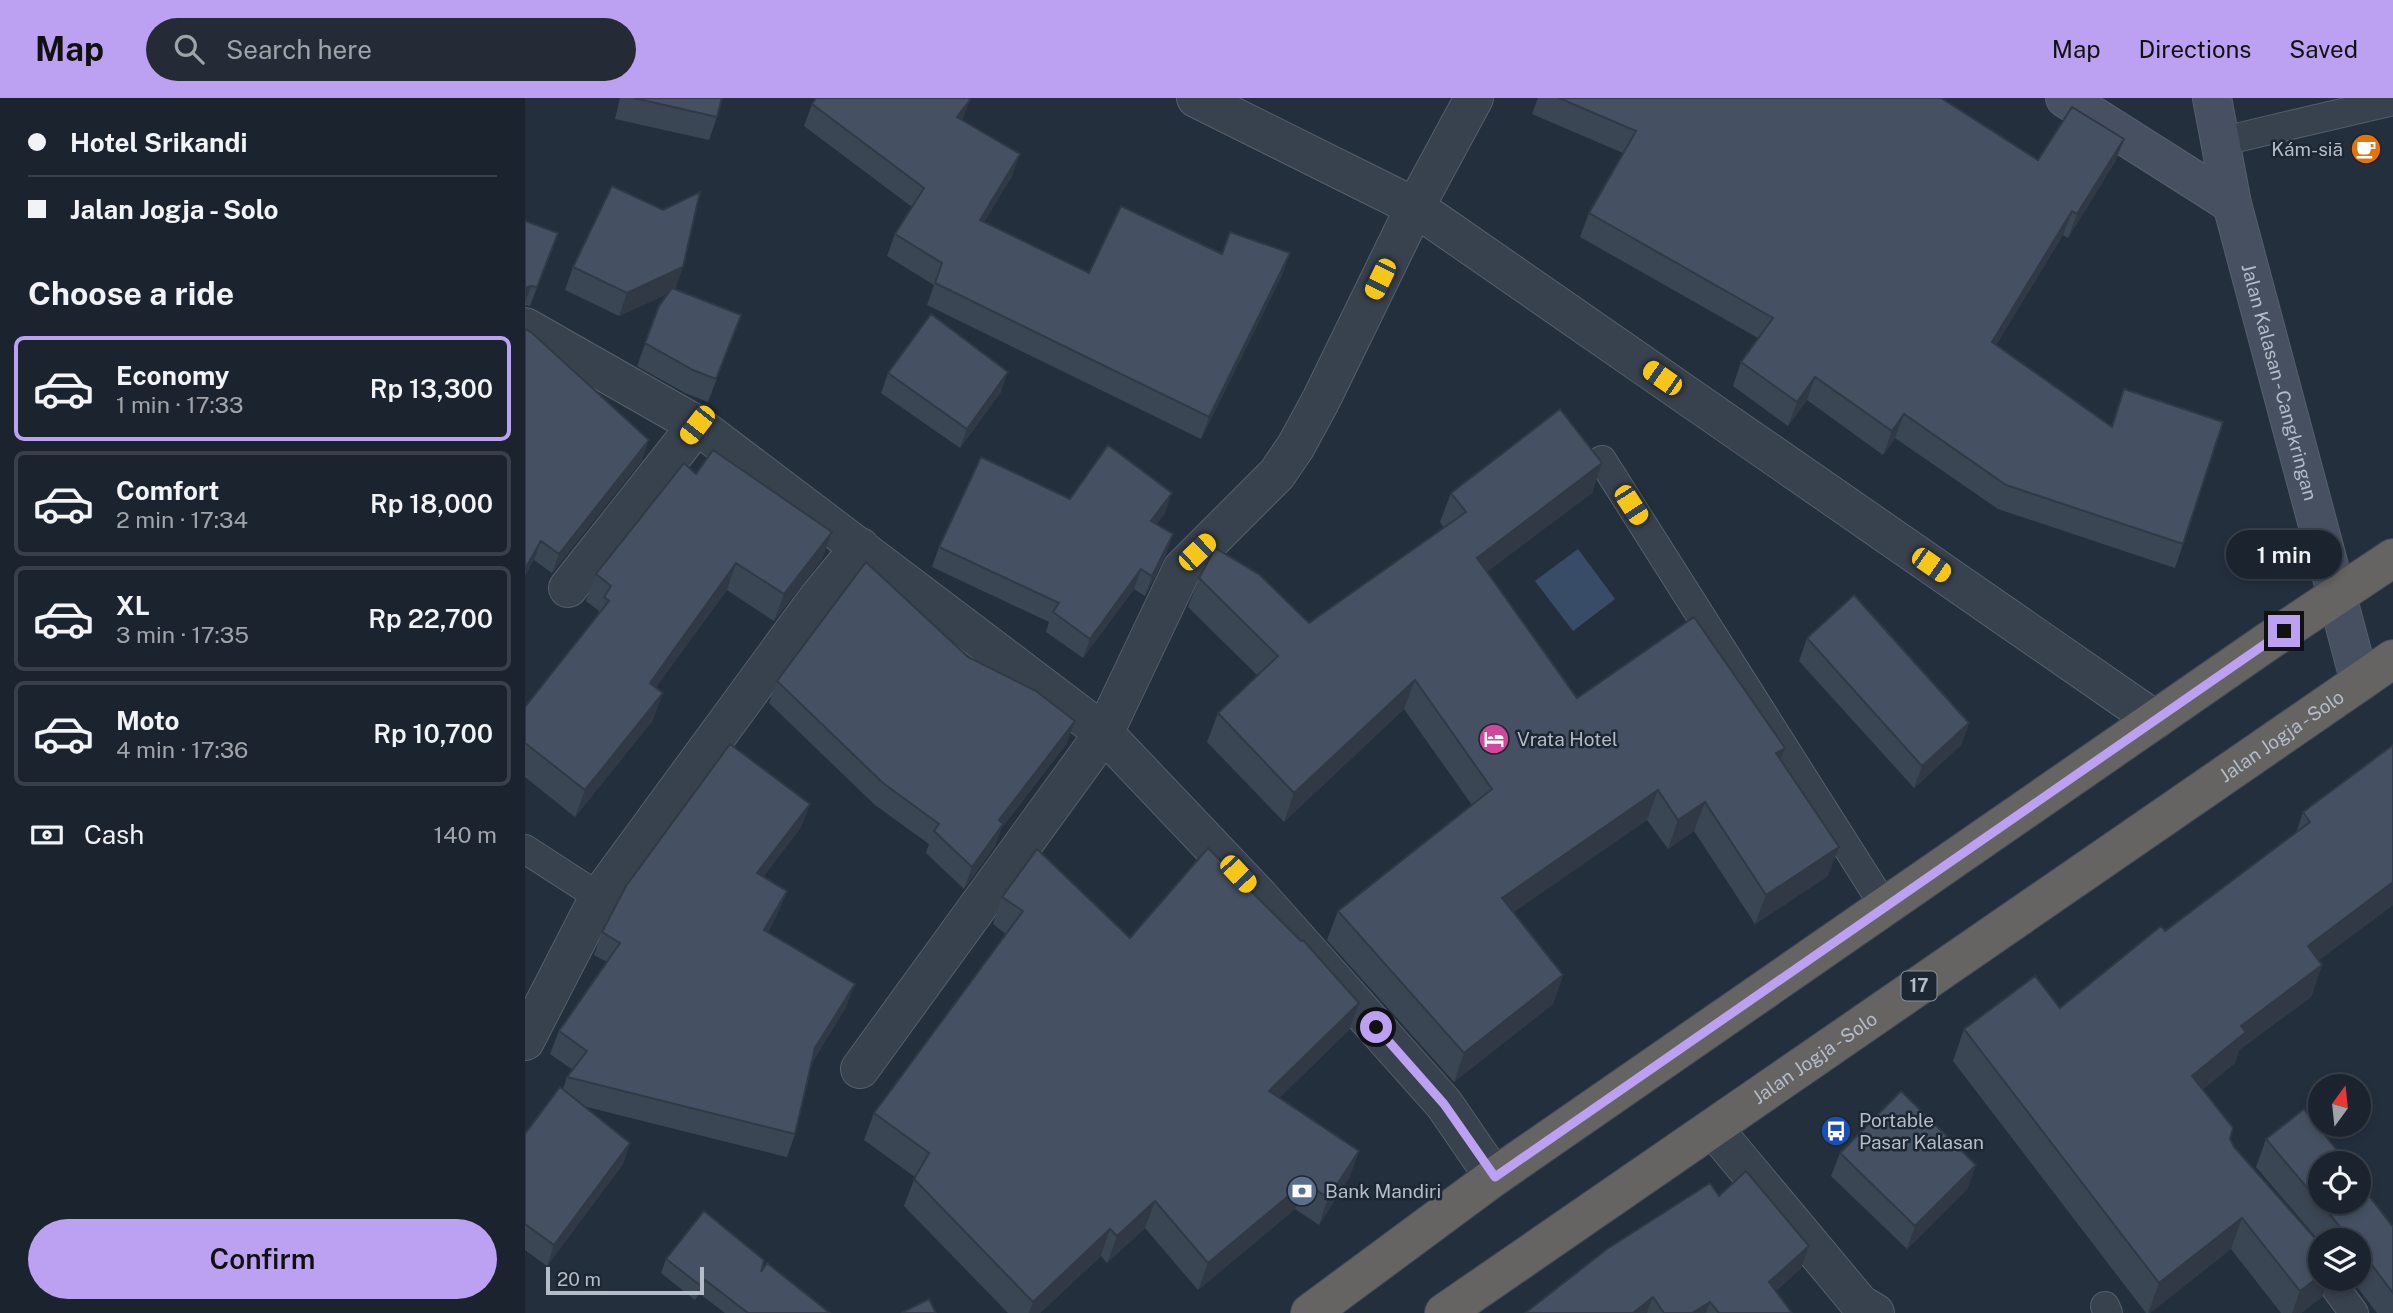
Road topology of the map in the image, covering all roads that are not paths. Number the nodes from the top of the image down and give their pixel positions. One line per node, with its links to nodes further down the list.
1 (1196, 98): 8 (street)
2 (1474, 98): 8 (street)
3 (2065, 98): 7 (main road)
4 (2212, 98): 6 (main road, Jalan Kalasan - Cangkringan)
5 (2393, 101): 6 (lane)
6 (2219, 142): 7 (main road, Jalan Kalasan - Cangkringan)
7 (2232, 204): 15 (main road, Jalan Kalasan - Cangkringan)
8 (1415, 207): 18 (street); 19 (street)
9 (525, 327): 10 (street)
10 (697, 425): 12 (street); 14 (street)
11 (1602, 460): 22 (lane)
12 (860, 547): 19 (street); 21 (street)
13 (2393, 558): 15 (highway)
14 (568, 588)
15 (2337, 596): 17 (main road, Jalan Kalasan - Cangkringan); 18 (highway)
16 (2393, 659): 17 (highway, Jalan Jogja - Solo / 17)
17 (2360, 681): 25 (highway, Jalan Jogja - Solo / 17)
18 (2155, 720): 22 (highway)
19 (1104, 733): 24 (street); 26 (street)
20 (525, 849): 21 (lane)
21 (599, 897): 23 (street)
22 (1885, 907): 26 (highway)
23 (525, 1041)
24 (860, 1069)
25 (1713, 1128): 29 (highway, Jalan Jogja - Solo / 17); 30 (street)
26 (1495, 1177): 28 (highway)
27 (2338, 1291): 31 (lane)
28 (1310, 1313)
29 (1444, 1313)
30 (1875, 1313)
31 (2354, 1313)

